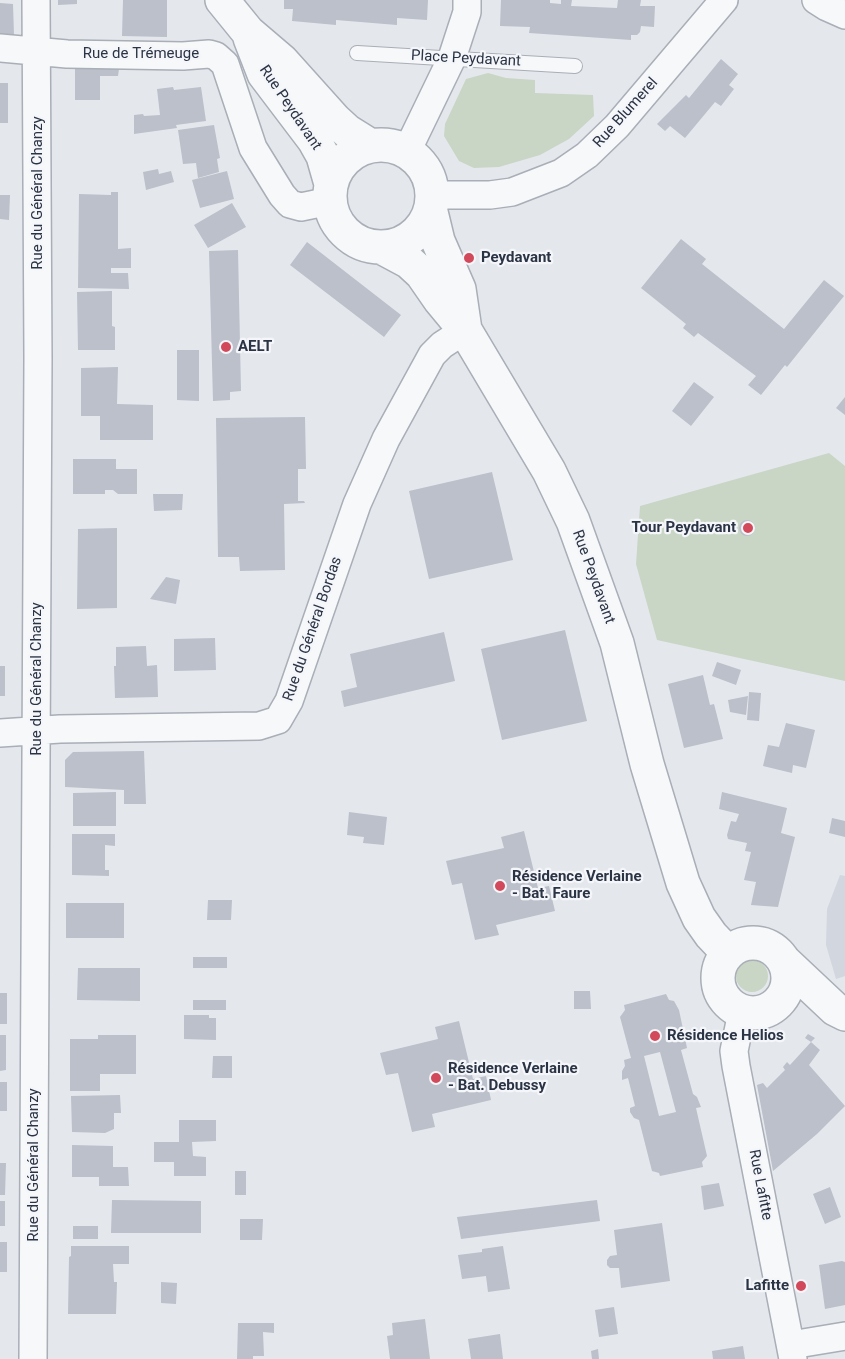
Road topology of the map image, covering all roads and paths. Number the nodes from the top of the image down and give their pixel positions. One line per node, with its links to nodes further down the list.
1 (36, 0): 9 (street, Rue du Général Chanzy)
2 (222, 0): 7 (street, Rue Peydavant)
3 (467, 0): 11 (street)
4 (724, 0): 16 (street, Rue Blumerel)
5 (816, 0): 6 (street)
6 (845, 15)
7 (248, 32): 13 (street, Rue Peydavant); 15 (street, Rue Peydavant)
8 (0, 48): 9 (street, Rue de Trémeuge)
9 (37, 51): 15 (street, Rue de Trémeuge); 19 (street, Rue du Général Chanzy)
10 (357, 53): 11 (lane, Place Peydavant)
11 (452, 58): 12 (lane, Place Peydavant); 14 (street)
12 (575, 66)
13 (371, 146): 14 (street); 15 (street)
14 (407, 151): 16 (street)
15 (331, 192): 17 (street)
16 (432, 204): 17 (street); 18 (street, Rue Peydavant)
17 (381, 247): 18 (street)
18 (465, 330): 19 (street, Rue du Général Bordas); 21 (street, Rue Peydavant)
19 (36, 730): 20 (street, Rue du Général Bordas); 27 (street, Rue du Général Chanzy)
20 (0, 733)
21 (728, 953): 22 (street); 23 (street)
22 (784, 961): 23 (street); 24 (street)
23 (753, 1012): 24 (street); 26 (street, Rue Lafitte)
24 (840, 1012)
25 (845, 1336): 26 (street)
26 (792, 1352)
27 (33, 1359)

